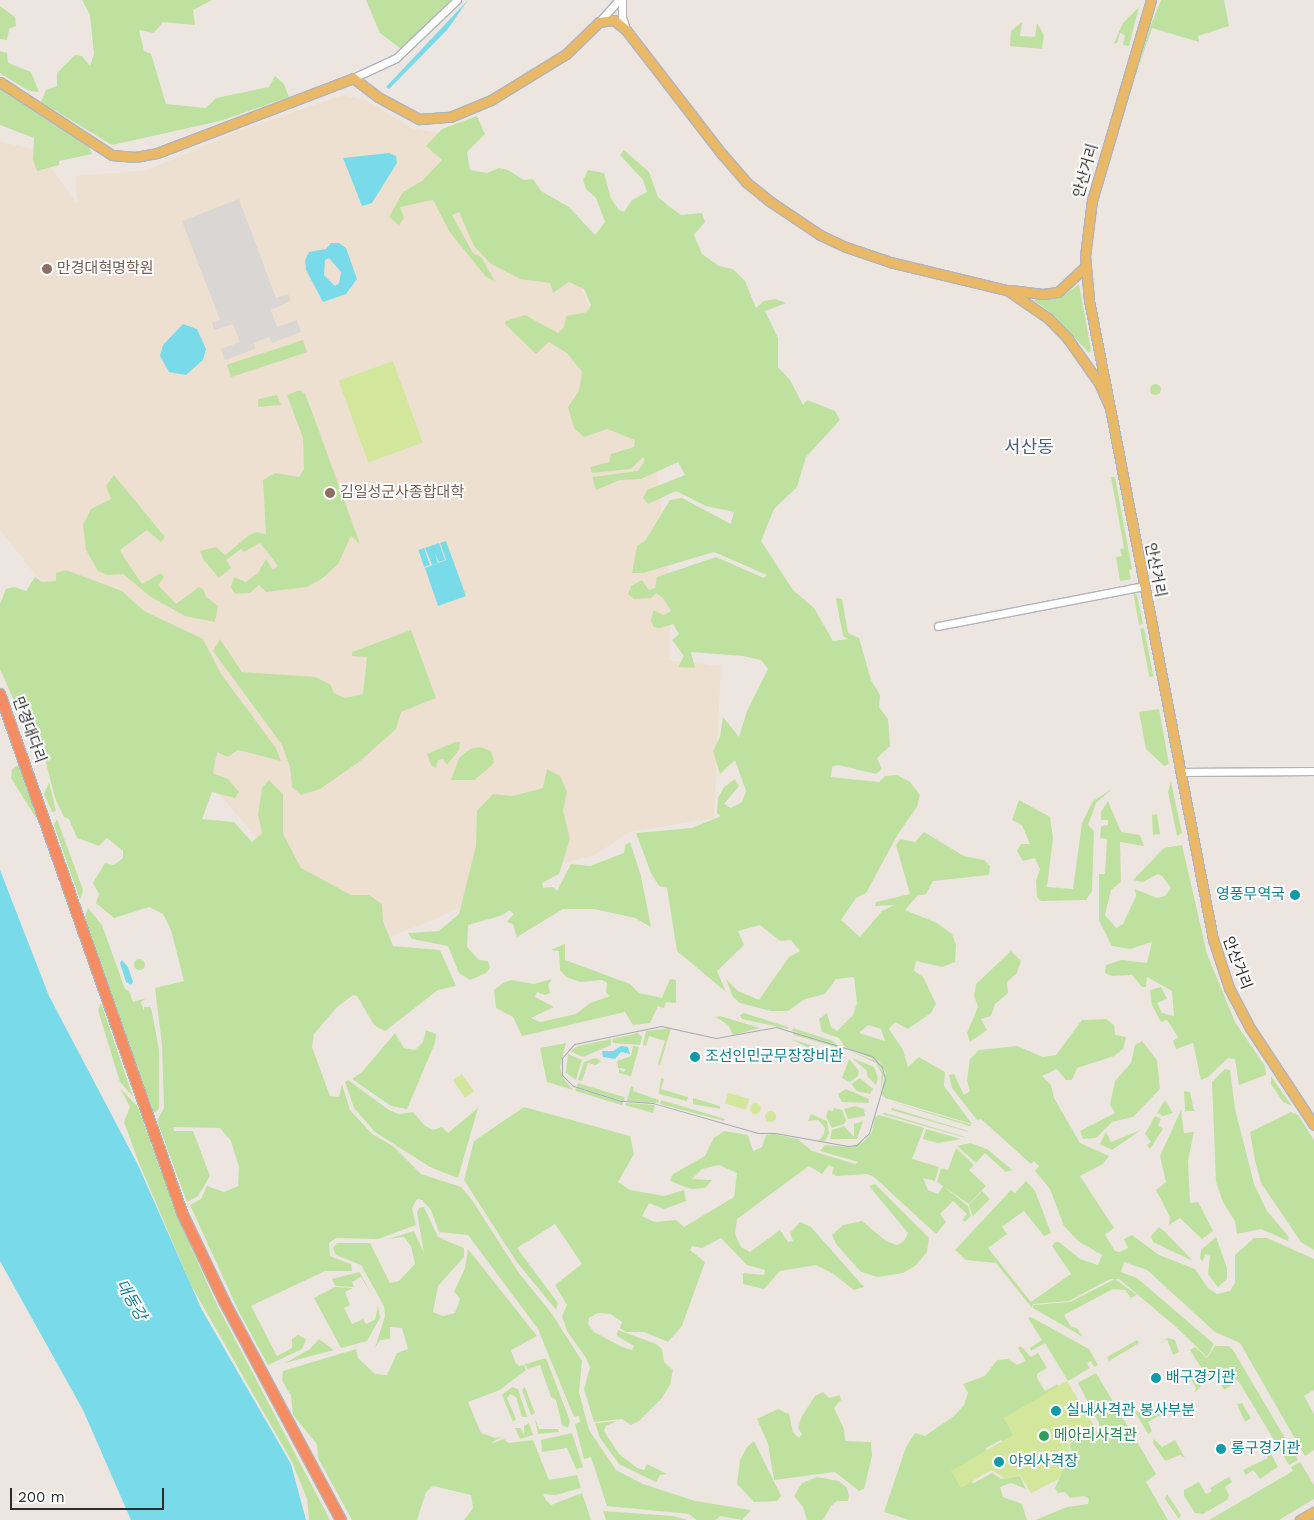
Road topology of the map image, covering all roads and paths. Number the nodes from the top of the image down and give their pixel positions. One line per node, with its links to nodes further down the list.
1 (457, 0): 6 (street)
2 (621, 0): 4 (street); 5 (street)
3 (1150, 0): 8 (main road, 안산거리)
4 (599, 22): 5 (main road); 6 (main road)
5 (626, 30): 9 (main road)
6 (353, 78): 7 (main road)
7 (0, 82)
8 (1086, 266): 9 (main road); 10 (main road, 안산거리)
9 (1007, 290): 10 (main road)
10 (1109, 405): 11 (main road, 안산거리)
11 (1143, 586): 12 (street); 15 (main road, 안산거리)
12 (938, 626)
13 (0, 694): 18 (highway, 만경대다리)
14 (1314, 771): 15 (street)
15 (1180, 772): 16 (main road, 안산거리)
16 (1314, 1125)
17 (1314, 1512): 19 (main road)
18 (341, 1520)
19 (1300, 1520)

